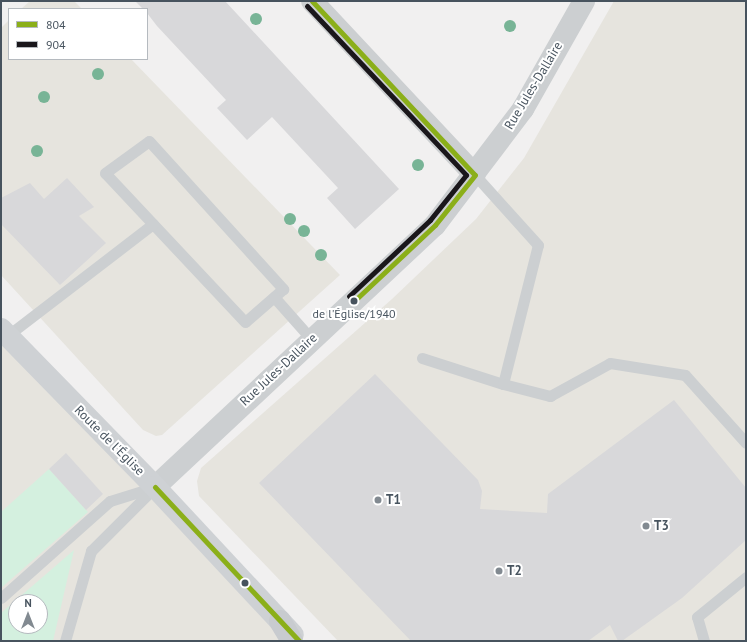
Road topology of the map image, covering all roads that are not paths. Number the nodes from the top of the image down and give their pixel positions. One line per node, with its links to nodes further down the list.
1 (312, 1): 3 (street)
2 (584, 1): 3 (street, Rue Jules-Dallaire)
3 (475, 175): 7 (street, Rue Jules-Dallaire); 9 (lane)
4 (153, 224): 5 (lane); 5 (lane); 6 (lane)
5 (274, 297): 7 (lane)
6 (4, 332): 11 (main road, Route de l'Église)
7 (312, 340): 11 (street, Rue Jules-Dallaire)
8 (422, 358): 9 (lane)
9 (503, 384): 10 (lane)
10 (746, 442)
11 (155, 487): 13 (lane); 14 (main road, Route de l'Église); 15 (lane)
12 (746, 577): 18 (lane)
13 (1, 598)
14 (280, 621): 16 (main road); 17 (main road, Route de l'Église)
15 (65, 641)
16 (292, 641)
17 (299, 641)
18 (704, 641)

